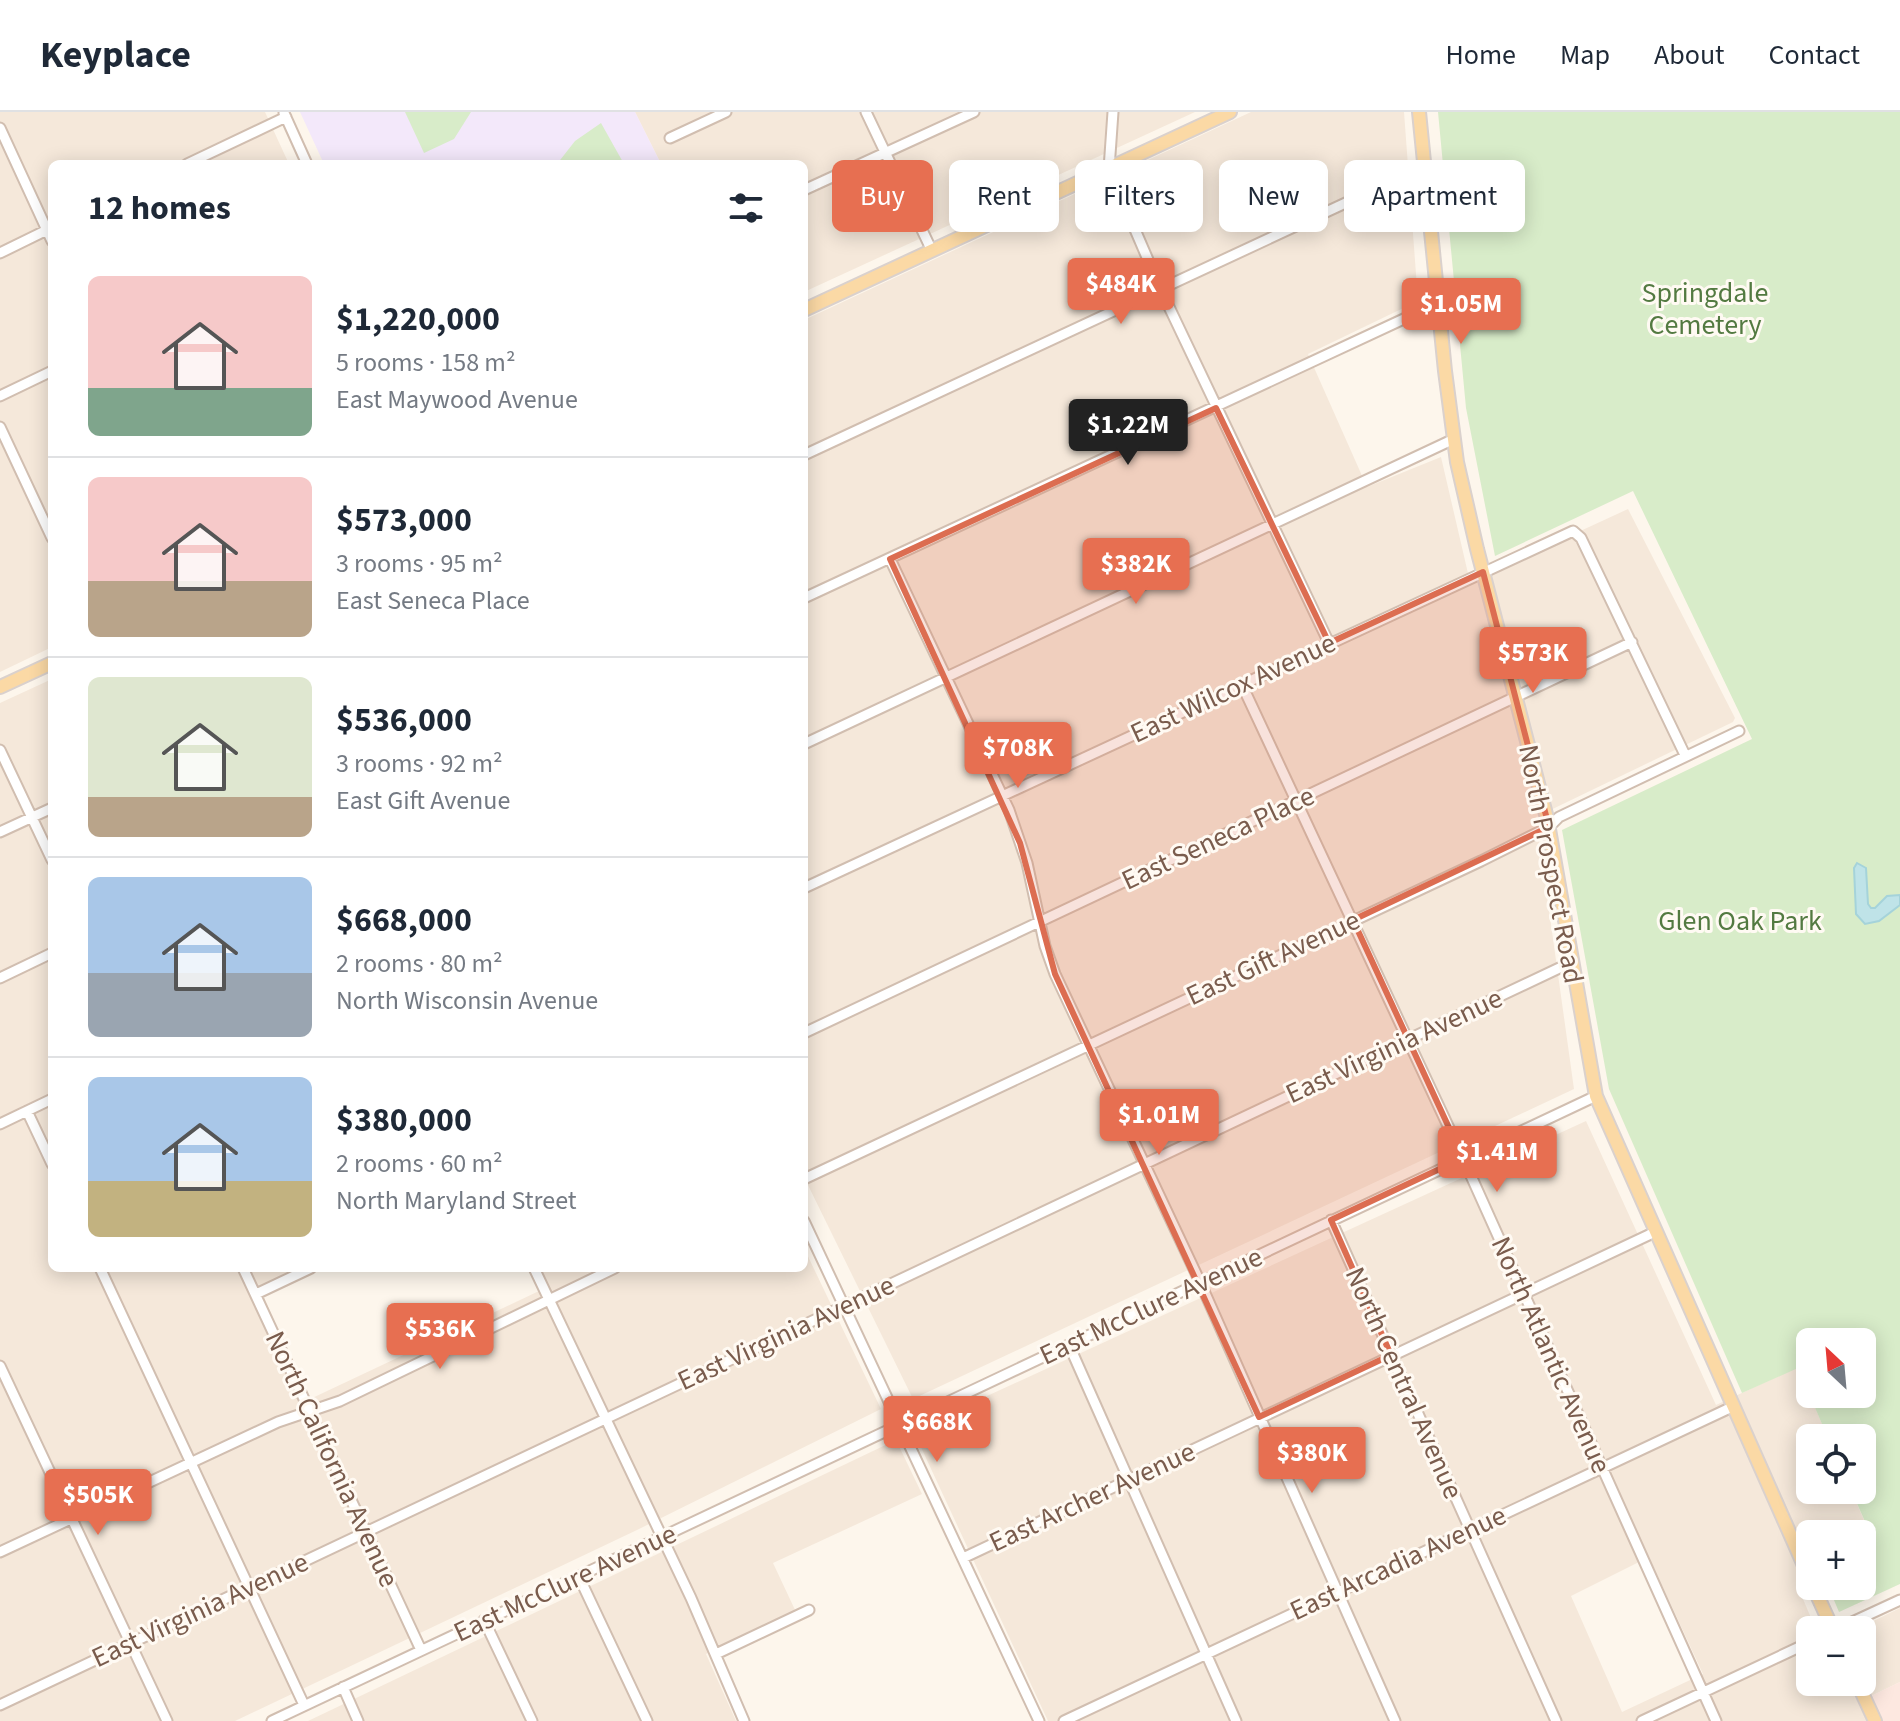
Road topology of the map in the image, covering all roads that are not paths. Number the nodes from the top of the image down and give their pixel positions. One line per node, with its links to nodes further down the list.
1 (726, 112): 9 (street)
2 (866, 112): 10 (street)
3 (974, 112): 10 (street)
4 (1113, 112): 13 (street)
5 (1230, 112): 14 (main road)
6 (1419, 112): 15 (main road, North Prospect Road)
7 (284, 115): 11 (street); 12 (street)
8 (0, 128): 19 (street)
9 (670, 138)
10 (886, 153): 17 (street); 23 (street)
11 (195, 160)
12 (305, 160)
13 (1110, 160)
14 (1128, 160)
15 (1424, 160)
16 (1075, 185): 23 (main road)
17 (808, 188)
18 (1344, 204): 25 (street)
19 (48, 227)
20 (48, 229): 24 (street)
21 (1136, 232): 25 (street)
22 (1431, 232): 26 (main road, North Prospect Road)
23 (932, 251): 27 (main road)
24 (0, 253)
25 (1161, 290): 30 (street); 33 (street)
26 (1438, 303): 30 (street); 32 (main road, North Prospect Road)
27 (808, 308)
28 (48, 373): 29 (street)
29 (0, 396)
30 (1216, 408): 34 (street); 36 (street)
31 (0, 427): 35 (street)
32 (1454, 439): 34 (street); 37 (main road, North Prospect Road)
33 (808, 453)
34 (1272, 524): 40 (street); 42 (street)
35 (48, 529)
36 (890, 559): 38 (street); 42 (street)
37 (1483, 572): 39 (street, East Wilcox Avenue); 40 (street, East Wilcox Avenue); 45 (main road, North Prospect Road)
38 (808, 596)
39 (1632, 642): 45 (street, East Seneca Place); 49 (street)
40 (1329, 643): 43 (street, East Wilcox Avenue)
41 (48, 665): 44 (main road)
42 (945, 677): 47 (street); 50 (street)
43 (1242, 685): 50 (street, East Wilcox Avenue); 51 (street, North Atlantic Avenue)
44 (0, 687)
45 (1515, 698): 51 (street, East Seneca Place); 54 (main road, North Prospect Road)
46 (1739, 731): 49 (street, East Gift Avenue)
47 (808, 742)
48 (0, 750): 53 (street)
49 (1685, 755): 54 (street, East Gift Avenue)
50 (1003, 796): 57 (street, East Wilcox Avenue); 59 (street)
51 (1297, 802): 58 (street, North Atlantic Avenue); 59 (street, East Seneca Place)
52 (48, 810): 53 (street)
53 (32, 817): 55 (street); 56 (street)
54 (1549, 827): 58 (street, East Gift Avenue); 61 (main road, North Prospect Road)
55 (0, 832)
56 (48, 851)
57 (808, 886)
58 (1353, 920): 64 (street, North Atlantic Avenue); 65 (street, East Gift Avenue)
59 (1040, 921): 63 (street, East Seneca Place); 65 (street)
60 (48, 955): 62 (street)
61 (1572, 962): 64 (street, East Virginia Avenue); 66 (main road, North Prospect Road)
62 (0, 978)
63 (808, 1031)
64 (1408, 1039): 71 (street, North Atlantic Avenue); 72 (street, East Virginia Avenue)
65 (1089, 1045): 72 (street); 73 (street, East Gift Avenue)
66 (1596, 1096): 71 (street, East McClure Avenue); 76 (main road, North Prospect Road)
67 (48, 1101): 68 (street)
68 (27, 1111): 69 (street); 70 (street)
69 (0, 1124)
70 (48, 1156)
71 (1463, 1158): 74 (street, East McClure Avenue); 83 (street, North Atlantic Avenue)
72 (1144, 1164): 82 (street); 86 (street, East Virginia Avenue)
73 (808, 1177)
74 (1331, 1220): 82 (street, East McClure Avenue); 88 (street, North Central Avenue)
75 (808, 1230): 86 (street)
76 (1655, 1232): 83 (street, East Archer Avenue); 90 (main road, North Prospect Road)
77 (102, 1272): 95 (street)
78 (245, 1272): 84 (street, North California Avenue)
79 (303, 1272): 84 (street)
80 (536, 1272): 85 (street)
81 (606, 1272): 85 (street)
82 (1200, 1282): 87 (street, East McClure Avenue); 92 (street)
83 (1524, 1292): 88 (street, East Archer Avenue); 96 (street, North Atlantic Avenue)
84 (256, 1294): 91 (street, North California Avenue)
85 (549, 1299): 91 (street); 93 (street)
86 (843, 1306): 93 (street, East Virginia Avenue); 94 (street)
87 (1069, 1345): 94 (street, East McClure Avenue); 97 (street)
88 (1391, 1355): 92 (street, East Archer Avenue); 99 (street, North Central Avenue)
89 (0, 1366): 98 (street)
90 (1732, 1407): 96 (street, East Arcadia Avenue); 102 (main road, North Prospect Road)
91 (309, 1411): 95 (street); 100 (street, North California Avenue)
92 (1259, 1417): 97 (street, East Archer Avenue); 107 (street)
93 (605, 1420): 100 (street, East Virginia Avenue); 101 (street)
94 (900, 1424): 101 (street, East McClure Avenue); 104 (street)
95 (189, 1463): 98 (street); 106 (street)
96 (1601, 1468): 99 (street, East Arcadia Avenue); 118 (street, North Atlantic Avenue)
97 (1129, 1478): 104 (street, East Archer Avenue); 116 (street)
98 (71, 1519): 103 (street); 112 (street)
99 (1469, 1530): 107 (street, East Arcadia Avenue); 132 (street, North Central Avenue)
100 (366, 1532): 106 (street, East Virginia Avenue); 114 (street, North California Avenue)
101 (662, 1538): 105 (street, East McClure Avenue); 115 (street)
102 (1796, 1548)
103 (0, 1552)
104 (963, 1558): 128 (street)
105 (579, 1577): 111 (street, East McClure Avenue); 127 (street)
106 (249, 1587): 112 (street, East Virginia Avenue); 121 (street)
107 (1338, 1592): 116 (street, East Arcadia Avenue); 131 (street)
108 (1900, 1600): 110 (street)
109 (809, 1610): 115 (street)
110 (1865, 1616)
111 (484, 1620): 114 (street, East McClure Avenue); 126 (street)
112 (130, 1643): 120 (street, East Virginia Avenue); 123 (street)
113 (1796, 1648): 118 (street)
114 (421, 1650): 117 (street, East McClure Avenue)
115 (716, 1654): 122 (street)
116 (1206, 1654): 129 (street, East Arcadia Avenue); 130 (street)
117 (343, 1687): 121 (street, East McClure Avenue); 125 (street)
118 (1702, 1692): 133 (street); 134 (street, North Atlantic Avenue)
119 (1863, 1696): 135 (main road)
120 (0, 1705)
121 (304, 1705): 124 (street, East McClure Avenue)
122 (741, 1720)
123 (167, 1721)
124 (272, 1721)
125 (358, 1721)
126 (532, 1721)
127 (647, 1721)
128 (1039, 1721)
129 (1064, 1721)
130 (1236, 1721)
131 (1395, 1721)
132 (1556, 1721)
133 (1642, 1721)
134 (1716, 1721)
135 (1875, 1721)

